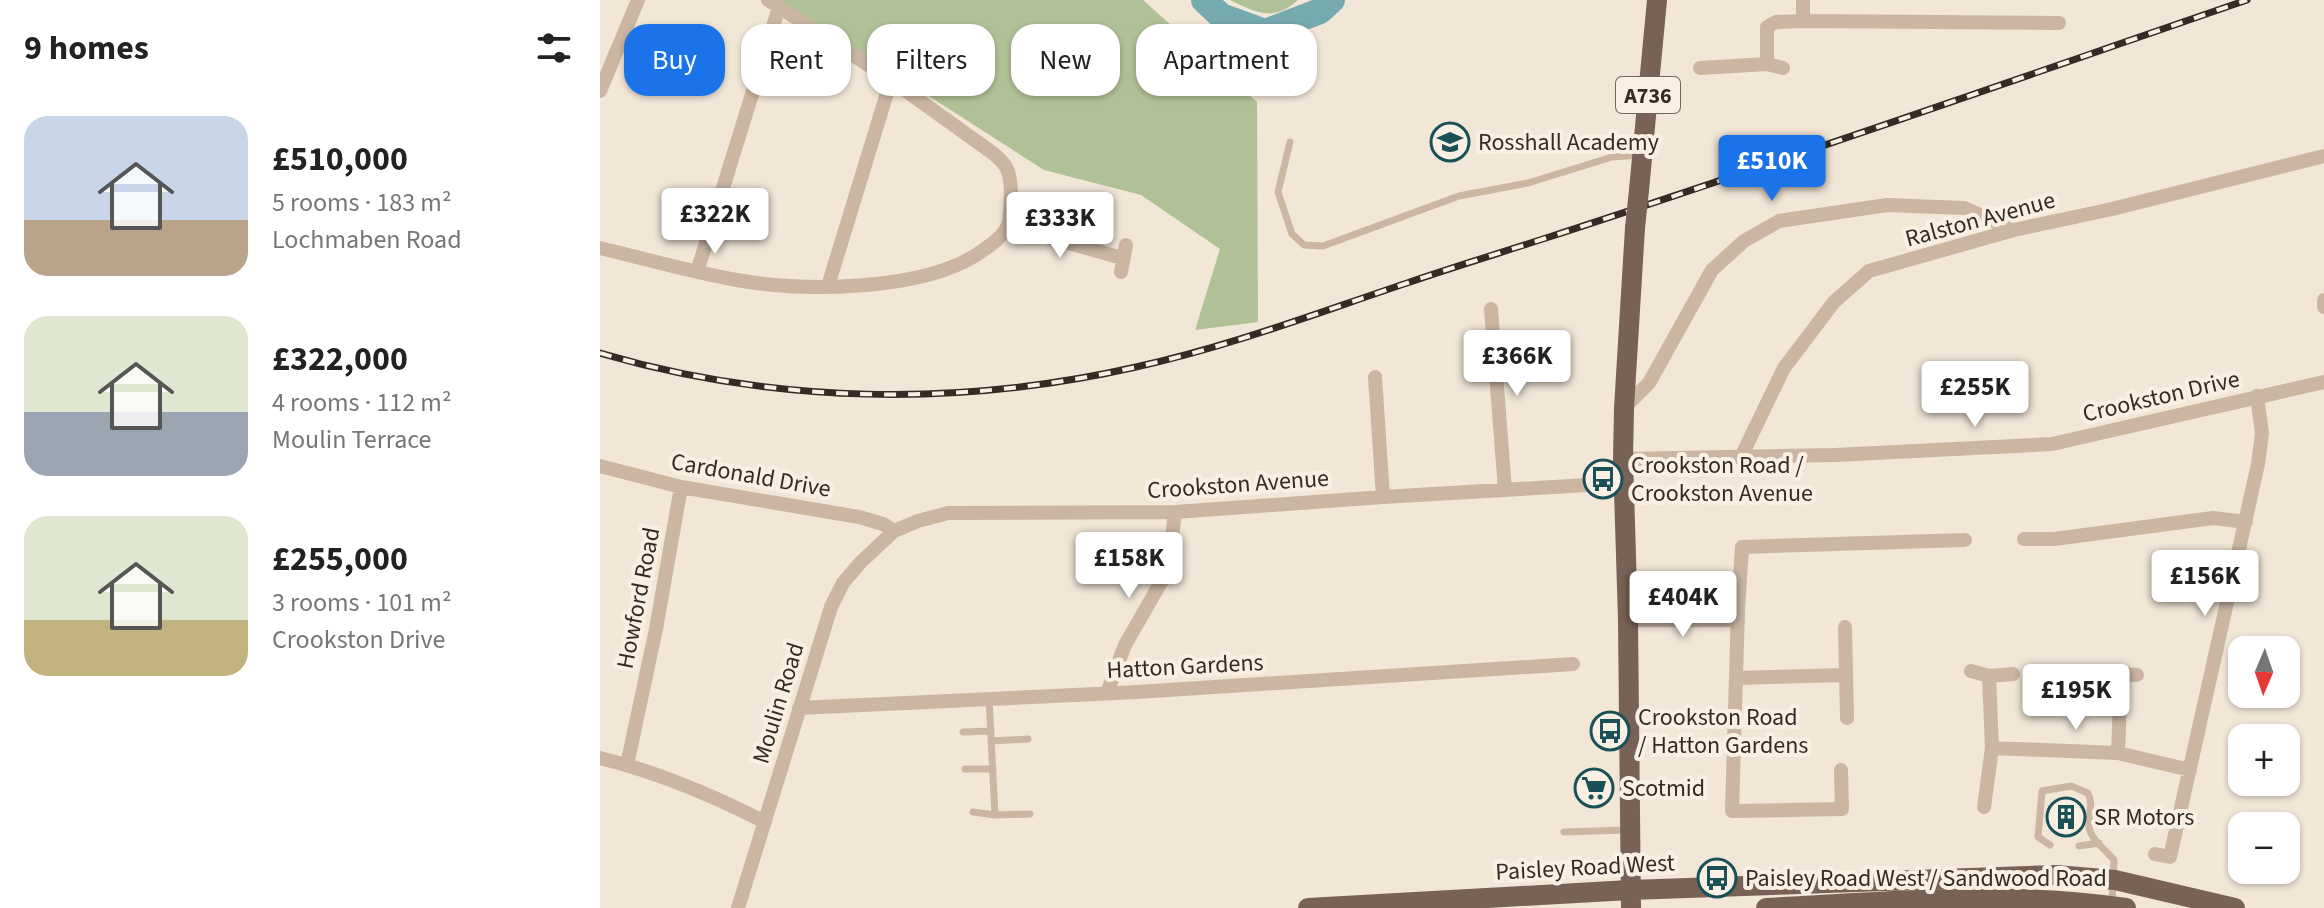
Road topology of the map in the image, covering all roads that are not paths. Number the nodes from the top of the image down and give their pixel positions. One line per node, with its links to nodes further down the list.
1 (638, 0): 11 (street)
2 (1657, 0): 15 (main road, A736)
3 (1803, 0): 5 (street)
4 (773, 4): 8 (street); 21 (street)
5 (1803, 21): 6 (street); 7 (street)
6 (2059, 23)
7 (1767, 64): 9 (street); 10 (street)
8 (867, 65)
9 (1700, 68)
10 (1783, 68)
11 (600, 91)
12 (886, 96): 22 (street)
13 (913, 96): 17 (street)
14 (1290, 142): 15 (lane)
15 (1642, 155): 29 (main road, A736, bridge)
16 (2324, 156): 18 (street, Ralston Avenue)
17 (1008, 226): 20 (street); 22 (street)
18 (2014, 230): 29 (street); 30 (street, Ralston Avenue)
19 (600, 248): 21 (street)
20 (1123, 258)
21 (697, 272): 22 (street)
22 (828, 286)
23 (2324, 300): 24 (street)
24 (2324, 307)
25 (1491, 309): 35 (street)
26 (1375, 377): 36 (street)
27 (2324, 382): 28 (street, Crookston Drive)
28 (2257, 396): 30 (street, Crookston Drive); 38 (street)
29 (1624, 408): 31 (main road, A736)
30 (1741, 457): 31 (street, Crookston Drive)
31 (1623, 459): 42 (main road, A736)
32 (600, 466): 34 (street, Cardonald Drive)
33 (1588, 485): 35 (street, Crookston Avenue)
34 (681, 487): 39 (street, Cardonald Drive); 65 (street, Howford Road)
35 (1505, 490): 36 (street, Crookston Avenue)
36 (1383, 497): 37 (street, Crookston Avenue)
37 (1175, 512): 39 (street, Crookston Avenue); 54 (street)
38 (2246, 522): 40 (street); 69 (street)
39 (894, 531): 56 (street, Moulin Road)
40 (2024, 539)
41 (1965, 540): 43 (street)
42 (1628, 620): 43 (street); 75 (main road, A736)
43 (1738, 620): 53 (street)
44 (1845, 627): 49 (street)
45 (1573, 664): 54 (street, Hatton Gardens)
46 (1971, 671): 52 (street)
47 (2088, 672): 50 (street)
48 (2013, 674): 52 (street)
49 (1846, 675): 53 (street); 57 (street)
50 (2121, 675): 51 (street); 63 (street)
51 (2137, 675)
52 (1989, 676): 62 (street)
53 (1737, 678): 68 (street)
54 (1107, 693): 55 (street, Hatton Gardens)
55 (989, 698): 56 (street, Hatton Gardens); 58 (lane)
56 (799, 708): 74 (street, Moulin Road)
57 (1847, 718)
58 (991, 731): 59 (lane); 61 (lane)
59 (963, 732)
60 (1028, 739): 61 (lane)
61 (991, 741): 67 (lane)
62 (1992, 748): 63 (street); 70 (street)
63 (2118, 753): 69 (street)
64 (600, 758): 65 (street)
65 (627, 765): 74 (street)
66 (965, 769): 67 (lane)
67 (993, 769): 73 (lane)
68 (1841, 770)
69 (2190, 770): 80 (street)
70 (1984, 807)
71 (973, 812): 73 (lane)
72 (1030, 814): 73 (lane)
73 (995, 815)
74 (765, 822): 86 (street, Moulin Road)
75 (1630, 830): 76 (lane); 83 (main road, A736)
76 (1564, 832)
77 (2099, 843): 78 (lane); 79 (lane); 82 (lane)
78 (2050, 845)
79 (2079, 846)
80 (2155, 854)
81 (2000, 877): 82 (main road, Paisley Road West); 83 (main road, Paisley Road West); 84 (main road)
82 (2110, 879): 85 (lane); 89 (main road, Paisley Road West)
83 (1631, 899): 87 (main road, Paisley Road West)
84 (2001, 899): 85 (main road); 88 (main road)
85 (2119, 907)
86 (738, 908)
87 (1308, 908)
88 (1766, 908)
89 (2235, 908)

